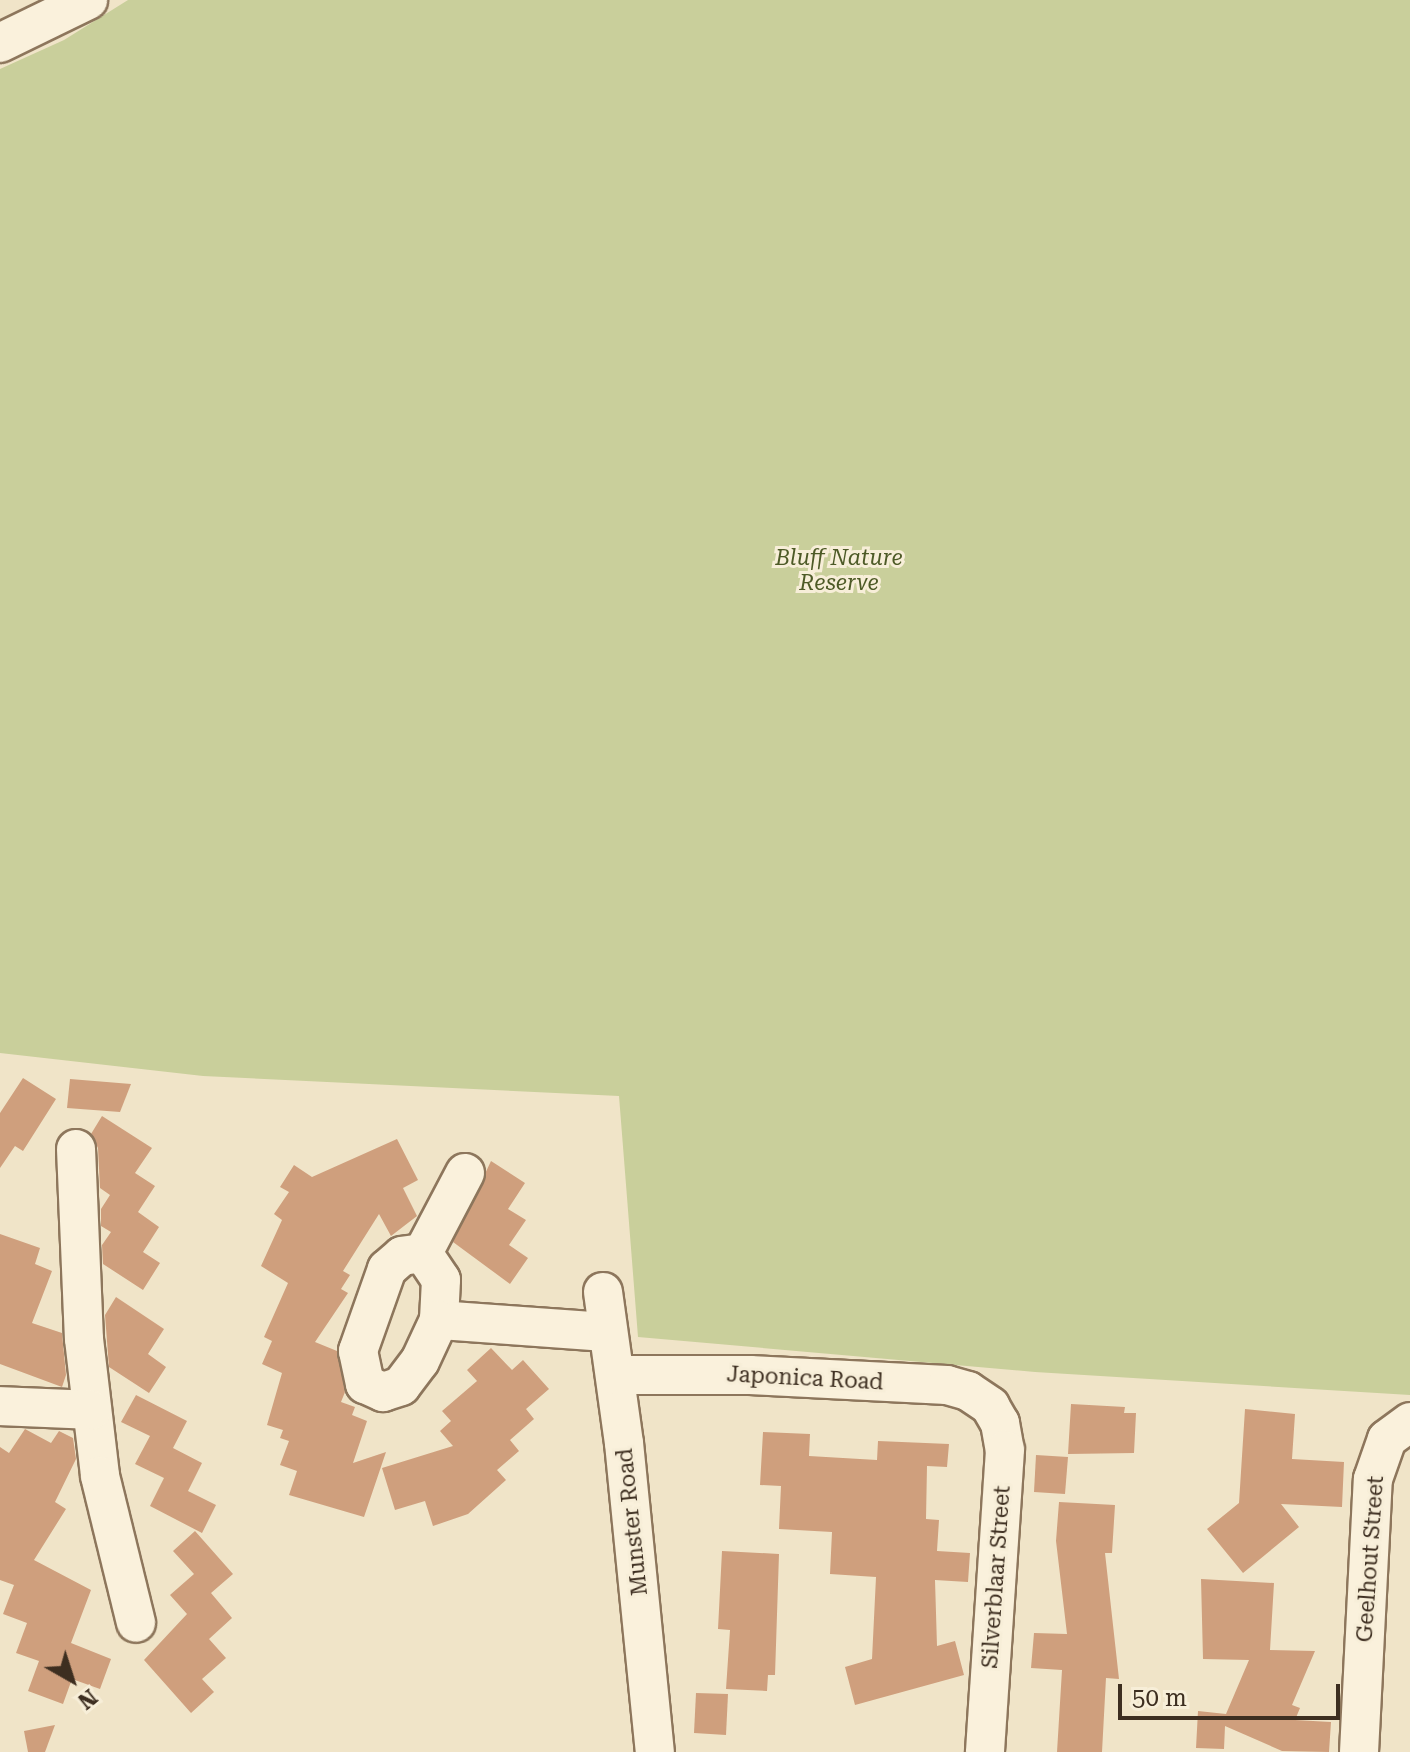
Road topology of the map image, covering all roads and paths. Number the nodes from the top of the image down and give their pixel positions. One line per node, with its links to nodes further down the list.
1 (88, 0): 2 (street)
2 (0, 43)
3 (76, 1149): 12 (street)
4 (465, 1173): 5 (street)
5 (423, 1253): 7 (street); 7 (street)
6 (603, 1292): 8 (street, Munster Road)
7 (439, 1320): 8 (street)
8 (608, 1332): 9 (street, Munster Road)
9 (615, 1375): 11 (street, Japonica Road); 15 (street, Munster Road)
10 (0, 1406): 12 (street)
11 (990, 1406): 16 (street, Silverblaar Street)
12 (92, 1410): 14 (street)
13 (1406, 1423): 17 (street, Geelhout Street)
14 (136, 1623)
15 (655, 1752)
16 (985, 1752)
17 (1359, 1752)

